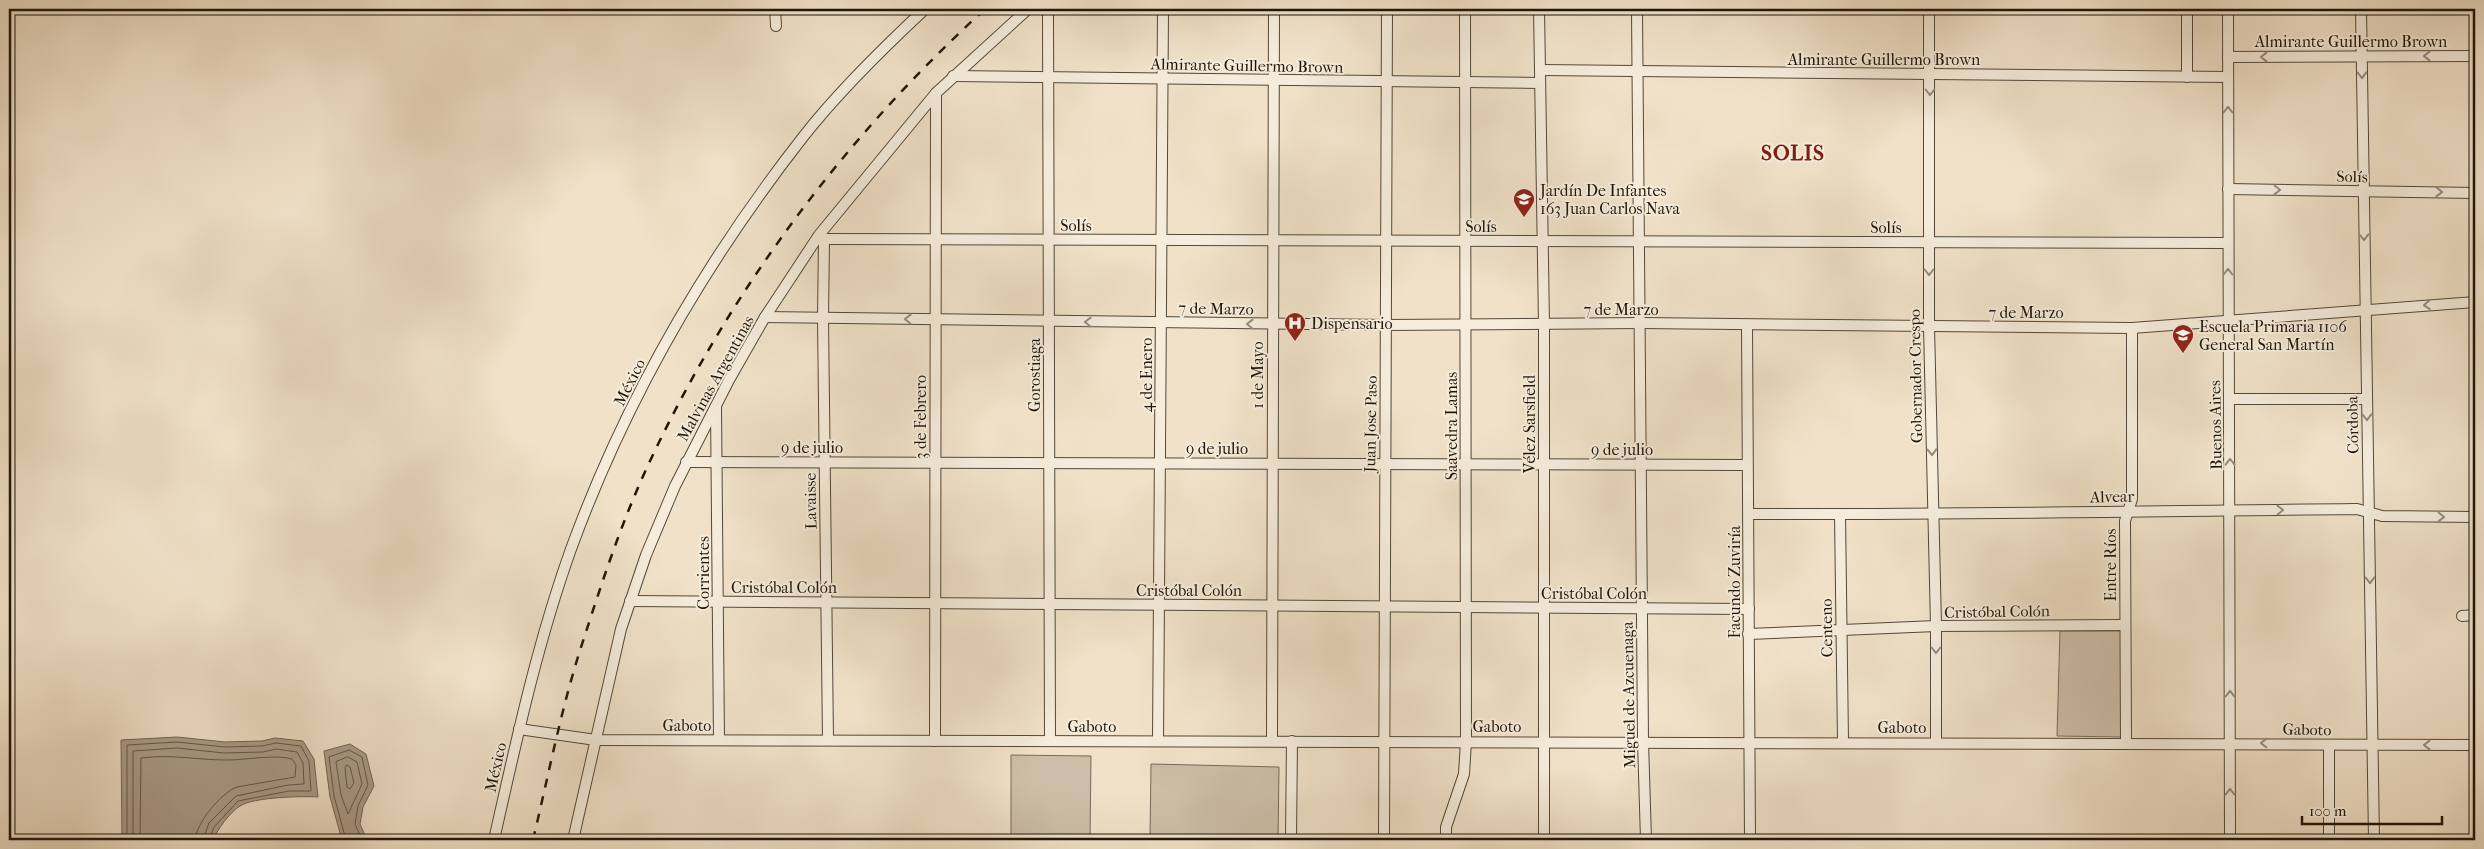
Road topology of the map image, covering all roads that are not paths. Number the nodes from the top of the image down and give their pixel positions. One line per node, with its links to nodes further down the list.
1 (775, 9): 15 (street)
2 (925, 9): 102 (street, México)
3 (1028, 9): 22 (street, Malvinas Argentinas)
4 (1048, 9): 23 (street, Gorostiaga)
5 (1163, 9): 26 (street, 4 de Enero)
6 (1274, 9): 27 (street, 1 de Mayo)
7 (1387, 9): 28 (street, Juan Jose Paso)
8 (1465, 9): 29 (street, Saavedra Lamas)
9 (1539, 9): 19 (street, Vélez Sarsfield)
10 (1637, 9): 20 (street, Miguel de Azcuenaga)
11 (1929, 9): 21 (street, Gobernador Crespo)
12 (2187, 9): 24 (street)
13 (2228, 9): 18 (street, Buenos Aires)
14 (2361, 9): 16 (street, Córdoba)
15 (776, 26)
16 (2362, 56): 17 (street, Almirante Guillermo Brown, one-way to 16); 18 (street, Almirante Guillermo Brown, one-way to 18); 33 (street, Córdoba, one-way to 33)
17 (2475, 56)
18 (2228, 57): 25 (street, Buenos Aires)
19 (1540, 70): 20 (street, Almirante Guillermo Brown); 30 (street, Vélez Sarsfield)
20 (1638, 72): 21 (street, Almirante Guillermo Brown); 43 (street, Miguel de Azcuenaga)
21 (1930, 74): 24 (street, Almirante Guillermo Brown); 44 (street, Gobernador Crespo, one-way to 44)
22 (953, 76): 23 (street, Almirante Guillermo Brown); 31 (street, Malvinas Argentinas)
23 (1048, 77): 26 (street, Almirante Guillermo Brown); 37 (street, Gorostiaga)
24 (2188, 77): 25 (street, Almirante Guillermo Brown)
25 (2228, 77): 32 (street, Buenos Aires, one-way to 25)
26 (1163, 79): 27 (street, Almirante Guillermo Brown); 38 (street, 4 de Enero)
27 (1274, 80): 28 (street, Almirante Guillermo Brown); 39 (street, 1 de Mayo)
28 (1387, 81): 29 (street, Almirante Guillermo Brown); 40 (street, Juan Jose Paso)
29 (1466, 82): 30 (street, Almirante Guillermo Brown); 41 (street, Saavedra Lamas)
30 (1540, 83): 42 (street, Vélez Sarsfield)
31 (936, 93): 35 (street, Malvinas Argentinas); 36 (street, 3 de Febrero)
32 (2228, 189): 33 (street, Solís, one-way to 33); 45 (street, Buenos Aires)
33 (2364, 191): 34 (street, Solís, one-way to 34); 47 (street, Córdoba, one-way to 47)
34 (2475, 193)
35 (822, 237): 36 (street, Solís); 48 (street, Malvinas Argentinas); 49 (street, Lavaisse)
36 (937, 239): 37 (street, Solís); 50 (street, 3 de Febrero)
37 (1049, 240): 38 (street, Solís); 51 (street, Gorostiaga)
38 (1162, 240): 39 (street, Solís); 53 (street, 4 de Enero)
39 (1273, 240): 40 (street, Solís); 54 (street, 1 de Mayo)
40 (1386, 241): 41 (street, Solís); 58 (street, Juan Jose Paso)
41 (1466, 241): 42 (street, Solís); 55 (street, Saavedra Lamas)
42 (1542, 241): 43 (street, Solís); 56 (street, Vélez Sarsfield)
43 (1639, 241): 44 (street, Solís); 57 (street, Miguel de Azcuenaga)
44 (1929, 242): 45 (street, Solís); 60 (street, Gobernador Crespo, one-way to 60)
45 (2228, 243): 52 (street, Buenos Aires, one-way to 45)
46 (2475, 302): 47 (street, 7 de Marzo, one-way to 47)
47 (2365, 308): 52 (street, 7 de Marzo); 63 (street, Córdoba)
48 (765, 317): 49 (street, 7 de Marzo); 64 (street, Malvinas Argentinas)
49 (823, 318): 50 (street, 7 de Marzo, one-way to 49); 67 (street, Lavaisse)
50 (936, 320): 51 (street, 7 de Marzo); 68 (street, 3 de Febrero)
51 (1049, 321): 53 (street, 7 de Marzo, one-way to 51); 69 (street, Gorostiaga)
52 (2228, 321): 61 (street, 7 de Marzo); 62 (street, Buenos Aires)
53 (1161, 322): 54 (street, 7 de Marzo, one-way to 53); 70 (street, 4 de Enero)
54 (1273, 324): 58 (street, 7 de Marzo); 71 (street, 1 de Mayo)
55 (1466, 324): 56 (street, 7 de Marzo); 58 (street, 7 de Marzo); 73 (street, Saavedra Lamas)
56 (1544, 324): 57 (street, 7 de Marzo); 74 (street, Vélez Sarsfield)
57 (1641, 324): 59 (street, 7 de Marzo); 75 (street, Miguel de Azcuenaga)
58 (1386, 325): 72 (street, Juan Jose Paso)
59 (1747, 325): 60 (street, 7 de Marzo); 76 (street, Facundo Zuviría)
60 (1929, 326): 61 (street, 7 de Marzo); 82 (street, Gobernador Crespo, one-way to 82)
61 (2132, 328): 77 (street, Entre Ríos)
62 (2229, 399): 63 (street); 78 (street, Buenos Aires, one-way to 62)
63 (2367, 399): 79 (street, Córdoba, one-way to 79)
64 (716, 406): 65 (street, Malvinas Argentinas); 66 (street, Corrientes)
65 (686, 462): 66 (street, 9 de julio); 84 (street, Malvinas Argentinas)
66 (718, 462): 67 (street, 9 de julio); 85 (street, Corrientes)
67 (825, 462): 68 (street, 9 de julio); 86 (street, Lavaisse)
68 (935, 463): 69 (street, 9 de julio); 87 (street, 3 de Febrero)
69 (1049, 463): 70 (street, 9 de julio); 88 (street, Gorostiaga)
70 (1160, 463): 71 (street, 9 de julio); 89 (street, 4 de Enero)
71 (1272, 463): 72 (street, 9 de julio); 90 (street, 1 de Mayo)
72 (1385, 464): 73 (street, 9 de julio); 91 (street, Juan Jose Paso)
73 (1466, 464): 74 (street, 9 de julio); 92 (street, Saavedra Lamas)
74 (1544, 464): 75 (street, 9 de julio); 93 (street, Vélez Sarsfield)
75 (1641, 464): 76 (street, 9 de julio); 94 (street, Miguel de Azcuenaga)
76 (1748, 464): 80 (street, Facundo Zuviría)
77 (2128, 510): 78 (street, Alvear); 82 (street, Alvear); 98 (street, Entre Ríos)
78 (2231, 510): 79 (street, Alvear, one-way to 79); 119 (street, Buenos Aires, one-way to 78)
79 (2369, 512): 83 (street, Alvear, one-way to 83); 122 (street, Córdoba, one-way to 122)
80 (1749, 514): 81 (street, Alvear); 95 (street, Facundo Zuviría)
81 (1840, 514): 82 (street, Alvear); 100 (street, Centeno)
82 (1933, 515): 99 (street, Gobernador Crespo)
83 (2475, 517)
84 (630, 601): 85 (street, Cristóbal Colón); 103 (street, Malvinas Argentinas)
85 (719, 602): 86 (street, Cristóbal Colón); 104 (street, Corrientes)
86 (826, 603): 87 (street, Cristóbal Colón); 105 (street, Lavaisse)
87 (935, 603): 88 (street, Cristóbal Colón); 106 (street, 3 de Febrero)
88 (1050, 604): 89 (street, Cristóbal Colón); 107 (street, Gorostiaga)
89 (1159, 605): 90 (street, Cristóbal Colón); 108 (street, 4 de Enero)
90 (1272, 606): 91 (street, Cristóbal Colón); 109 (street, 1 de Mayo)
91 (1385, 606): 92 (street, Cristóbal Colón); 111 (street, Juan Jose Paso)
92 (1467, 607): 93 (street, Cristóbal Colón); 112 (street, Saavedra Lamas)
93 (1544, 607): 94 (street, Cristóbal Colón); 114 (street, Vélez Sarsfield)
94 (1642, 608): 95 (street, Cristóbal Colón); 113 (street, Miguel de Azcuenaga)
95 (1749, 609): 101 (street, Facundo Zuviría)
96 (2475, 615): 97 (street)
97 (2462, 616)
98 (2125, 624): 99 (street, Cristóbal Colón); 118 (street, Entre Ríos)
99 (1936, 626): 100 (street, Cristóbal Colón); 117 (street, Gobernador Crespo, one-way to 117)
100 (1842, 630): 101 (street, Cristóbal Colón); 116 (street, Centeno)
101 (1748, 634): 115 (street, Facundo Zuviría)
102 (519, 729): 103 (street, Gaboto); 123 (street, México)
103 (596, 740): 104 (street, Gaboto); 124 (street, Malvinas Argentinas)
104 (719, 740): 105 (street, Gaboto)
105 (828, 740): 106 (street, Gaboto)
106 (935, 741): 107 (street, Gaboto)
107 (1050, 741): 108 (street, Gaboto)
108 (1158, 741): 109 (street, Gaboto)
109 (1272, 741): 110 (street, Gaboto)
110 (1292, 741): 111 (street, Gaboto); 125 (street)
111 (1385, 741): 112 (street, Gaboto); 126 (street, Juan Jose Paso)
112 (1466, 741): 114 (street, Gaboto); 127 (street, Saavedra Lamas)
113 (1643, 741): 114 (street, Gaboto); 115 (street, Gaboto); 129 (street, Miguel de Azcuenaga)
114 (1545, 742): 128 (street, Vélez Sarsfield)
115 (1748, 742): 116 (street, Gaboto); 130 (street, Facundo Zuviría)
116 (1843, 742): 117 (street, Gaboto)
117 (1936, 742): 118 (street, Gaboto)
118 (2126, 742): 119 (street, Gaboto)
119 (2230, 743): 121 (street, Gaboto, one-way to 119); 131 (street, Buenos Aires, one-way to 119)
120 (2475, 744): 122 (street, Gaboto, one-way to 122)
121 (2329, 745): 122 (street, Gaboto); 132 (street)
122 (2372, 745): 133 (street, Córdoba)
123 (494, 840)
124 (573, 840)
125 (1291, 840)
126 (1384, 840)
127 (1446, 840)
128 (1544, 840)
129 (1646, 840)
130 (1750, 840)
131 (2230, 840)
132 (2329, 840)
133 (2374, 840)

